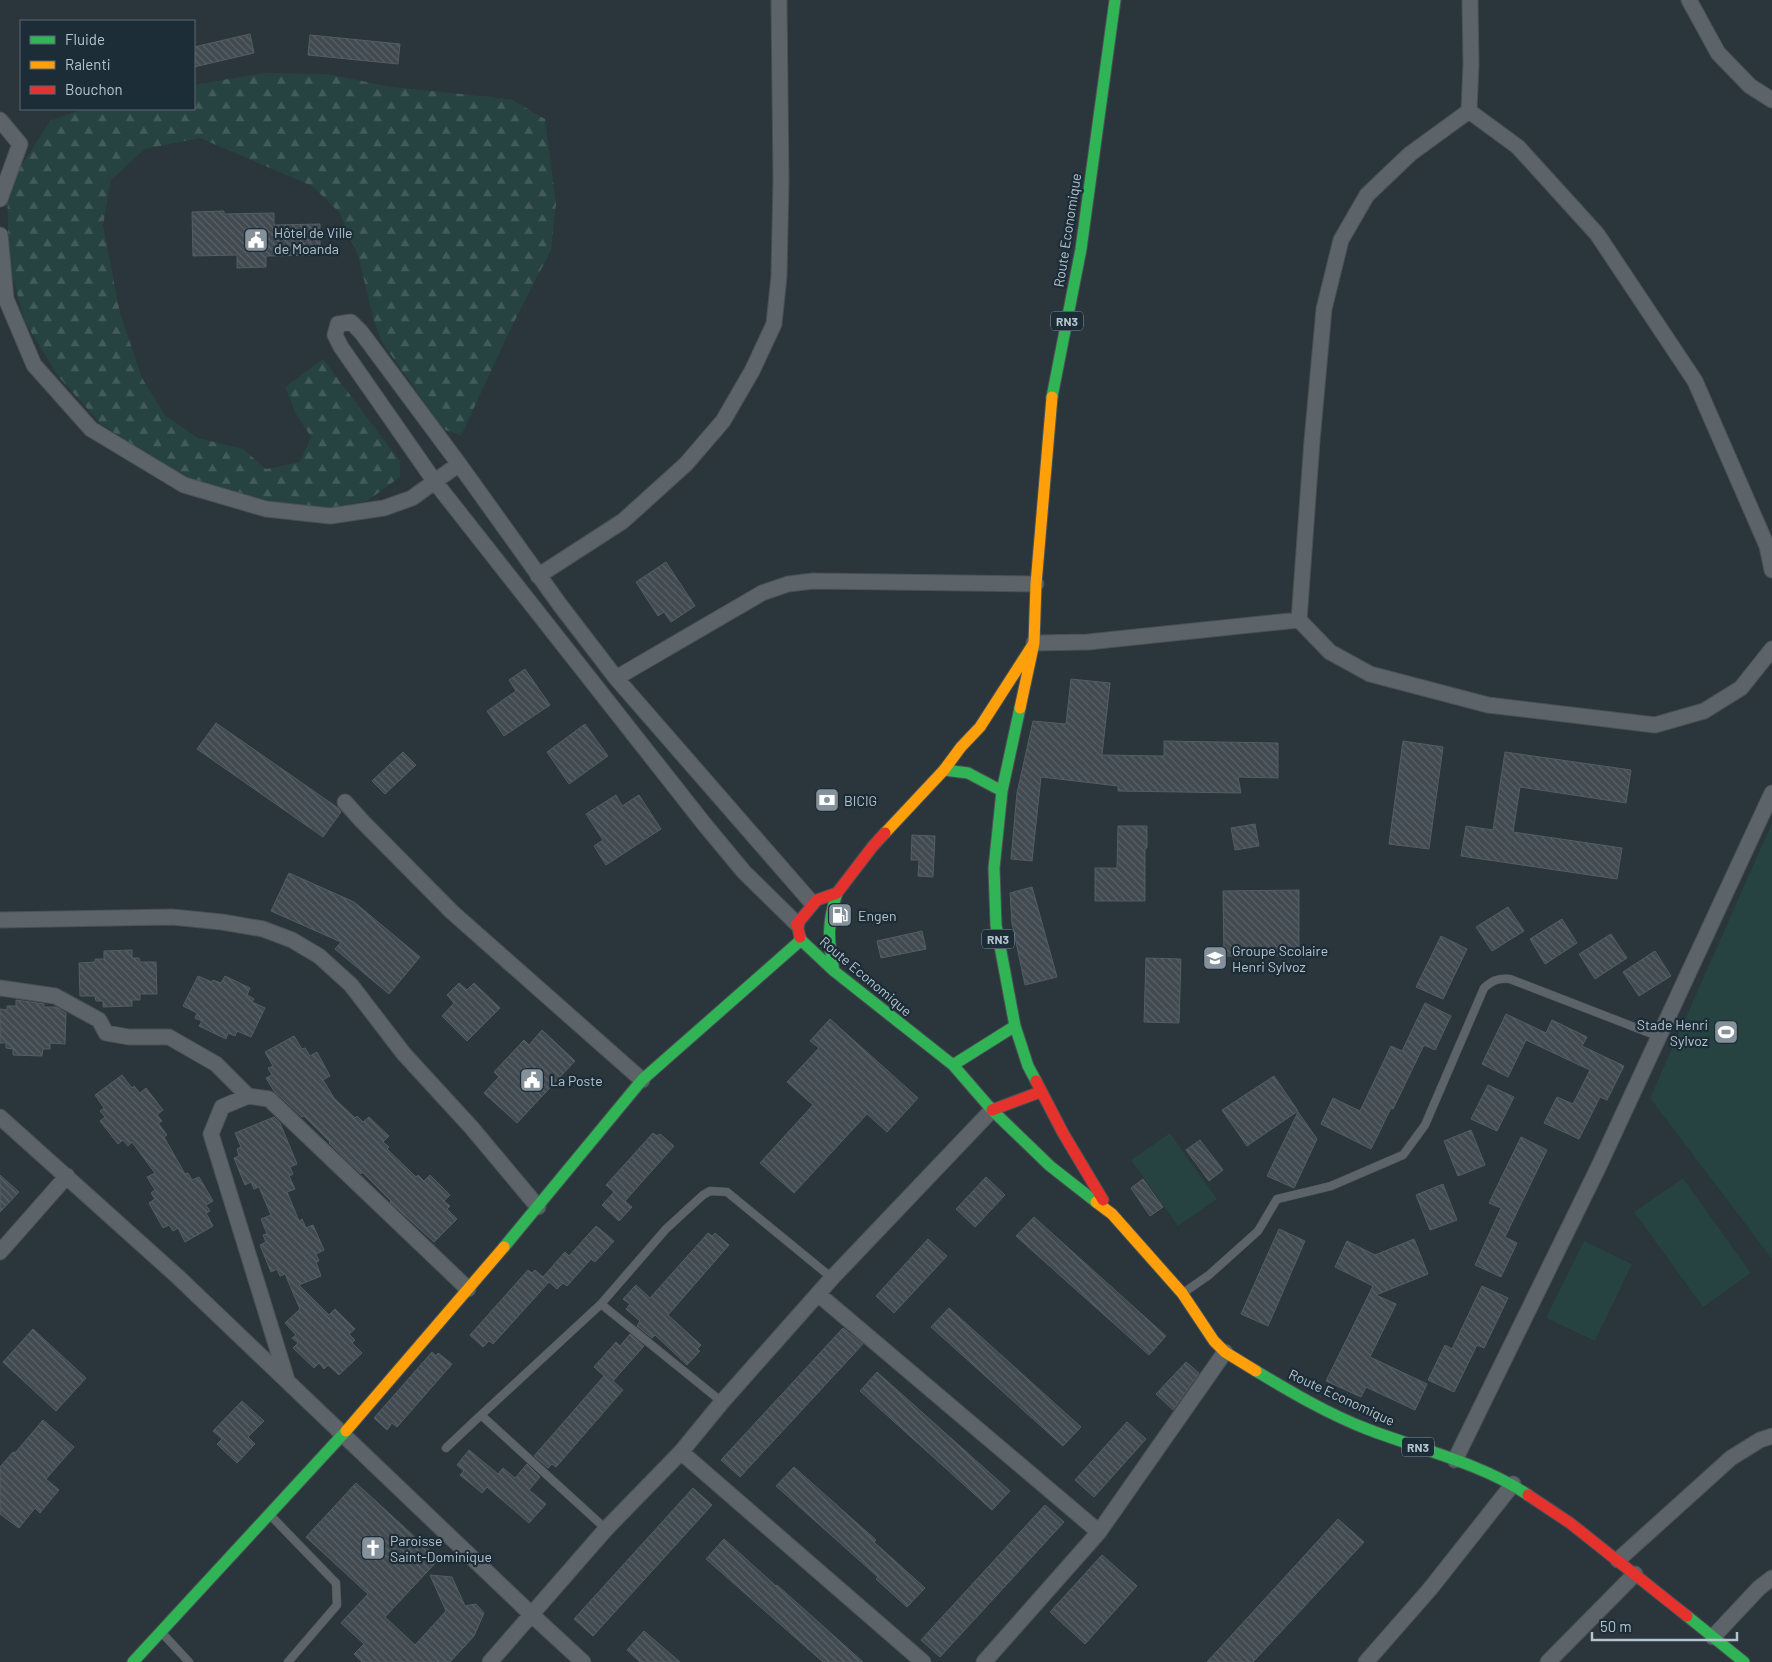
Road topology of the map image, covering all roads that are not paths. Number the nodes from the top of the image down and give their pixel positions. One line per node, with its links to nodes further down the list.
1 (779, 0): 13 (street)
2 (1115, 0): 14 (main road, Route Economique / RN3)
3 (1470, 0): 6 (street)
4 (1689, 0): 5 (street)
5 (1772, 100)
6 (1470, 111): 12 (street); 15 (street)
7 (0, 120): 8 (street)
8 (0, 199)
9 (0, 235): 11 (street)
10 (459, 464): 11 (street); 11 (street); 13 (street)
11 (435, 482): 26 (street)
12 (1772, 570)
13 (538, 576): 18 (street)
14 (1036, 584): 16 (main road, Route Economique / RN3); 18 (street)
15 (1299, 620): 16 (street); 17 (street)
16 (1034, 643): 19 (main road); 20 (main road, Route Economique / RN3)
17 (1772, 649)
18 (616, 678): 24 (street)
19 (944, 770): 20 (main road); 23 (main road)
20 (1002, 791): 30 (main road, Route Economique / RN3)
21 (1772, 793): 31 (street)
22 (345, 802): 33 (street)
23 (837, 893): 24 (main road); 28 (main road)
24 (812, 904): 26 (main road)
25 (0, 920): 39 (street)
26 (797, 924): 27 (main road, Route Economique)
27 (801, 940): 28 (main road, Route Economique / RN3); 33 (main road)
28 (834, 971): 32 (main road, Route Economique / RN3)
29 (0, 988): 35 (street)
30 (1015, 1026): 32 (main road); 34 (main road, Route Economique / RN3)
31 (1660, 1037): 44 (lane); 55 (street)
32 (953, 1066): 36 (main road, Route Economique / RN3)
33 (642, 1080): 39 (main road)
34 (1040, 1092): 36 (main road); 40 (main road, Route Economique / RN3)
35 (248, 1096): 43 (street); 48 (street)
36 (992, 1110): 40 (main road, Route Economique / RN3); 42 (street)
37 (0, 1117): 38 (street)
38 (67, 1176): 41 (street); 48 (street)
39 (538, 1207): 43 (main road)
40 (1112, 1214): 44 (main road, Route Economique / RN3)
41 (0, 1252)
42 (832, 1278): 45 (street); 46 (lane)
43 (468, 1289): 51 (main road)
44 (1182, 1293): 47 (main road, Route Economique / RN3)
45 (818, 1294): 49 (street); 59 (street)
46 (601, 1304): 49 (lane); 50 (lane)
47 (1225, 1352): 55 (main road, Route Economique / RN3); 59 (street)
48 (288, 1381): 51 (street)
49 (722, 1402): 54 (street)
50 (481, 1415): 53 (lane); 58 (lane)
51 (344, 1434): 57 (main road); 63 (street)
52 (1772, 1436): 60 (street)
53 (446, 1448)
54 (681, 1452): 58 (street); 71 (street)
55 (1455, 1460): 56 (main road, Route Economique / RN3)
56 (1513, 1484): 60 (main road, Route Economique / RN3); 73 (street)
57 (269, 1514): 64 (main road); 68 (lane)
58 (606, 1529): 63 (street)
59 (1099, 1532): 72 (street)
60 (1618, 1560): 61 (main road, Route Economique / RN3)
61 (1635, 1574): 65 (main road, Route Economique / RN3); 74 (street)
62 (1772, 1578): 65 (street)
63 (532, 1615): 69 (street); 70 (street)
64 (161, 1632): 66 (main road); 67 (lane)
65 (1713, 1637): 75 (main road, Route Economique / RN3)
66 (133, 1662)
67 (190, 1662)
68 (288, 1662)
69 (490, 1662)
70 (583, 1662)
71 (922, 1662)
72 (984, 1662)
73 (1366, 1662)
74 (1548, 1662)
75 (1744, 1662)

